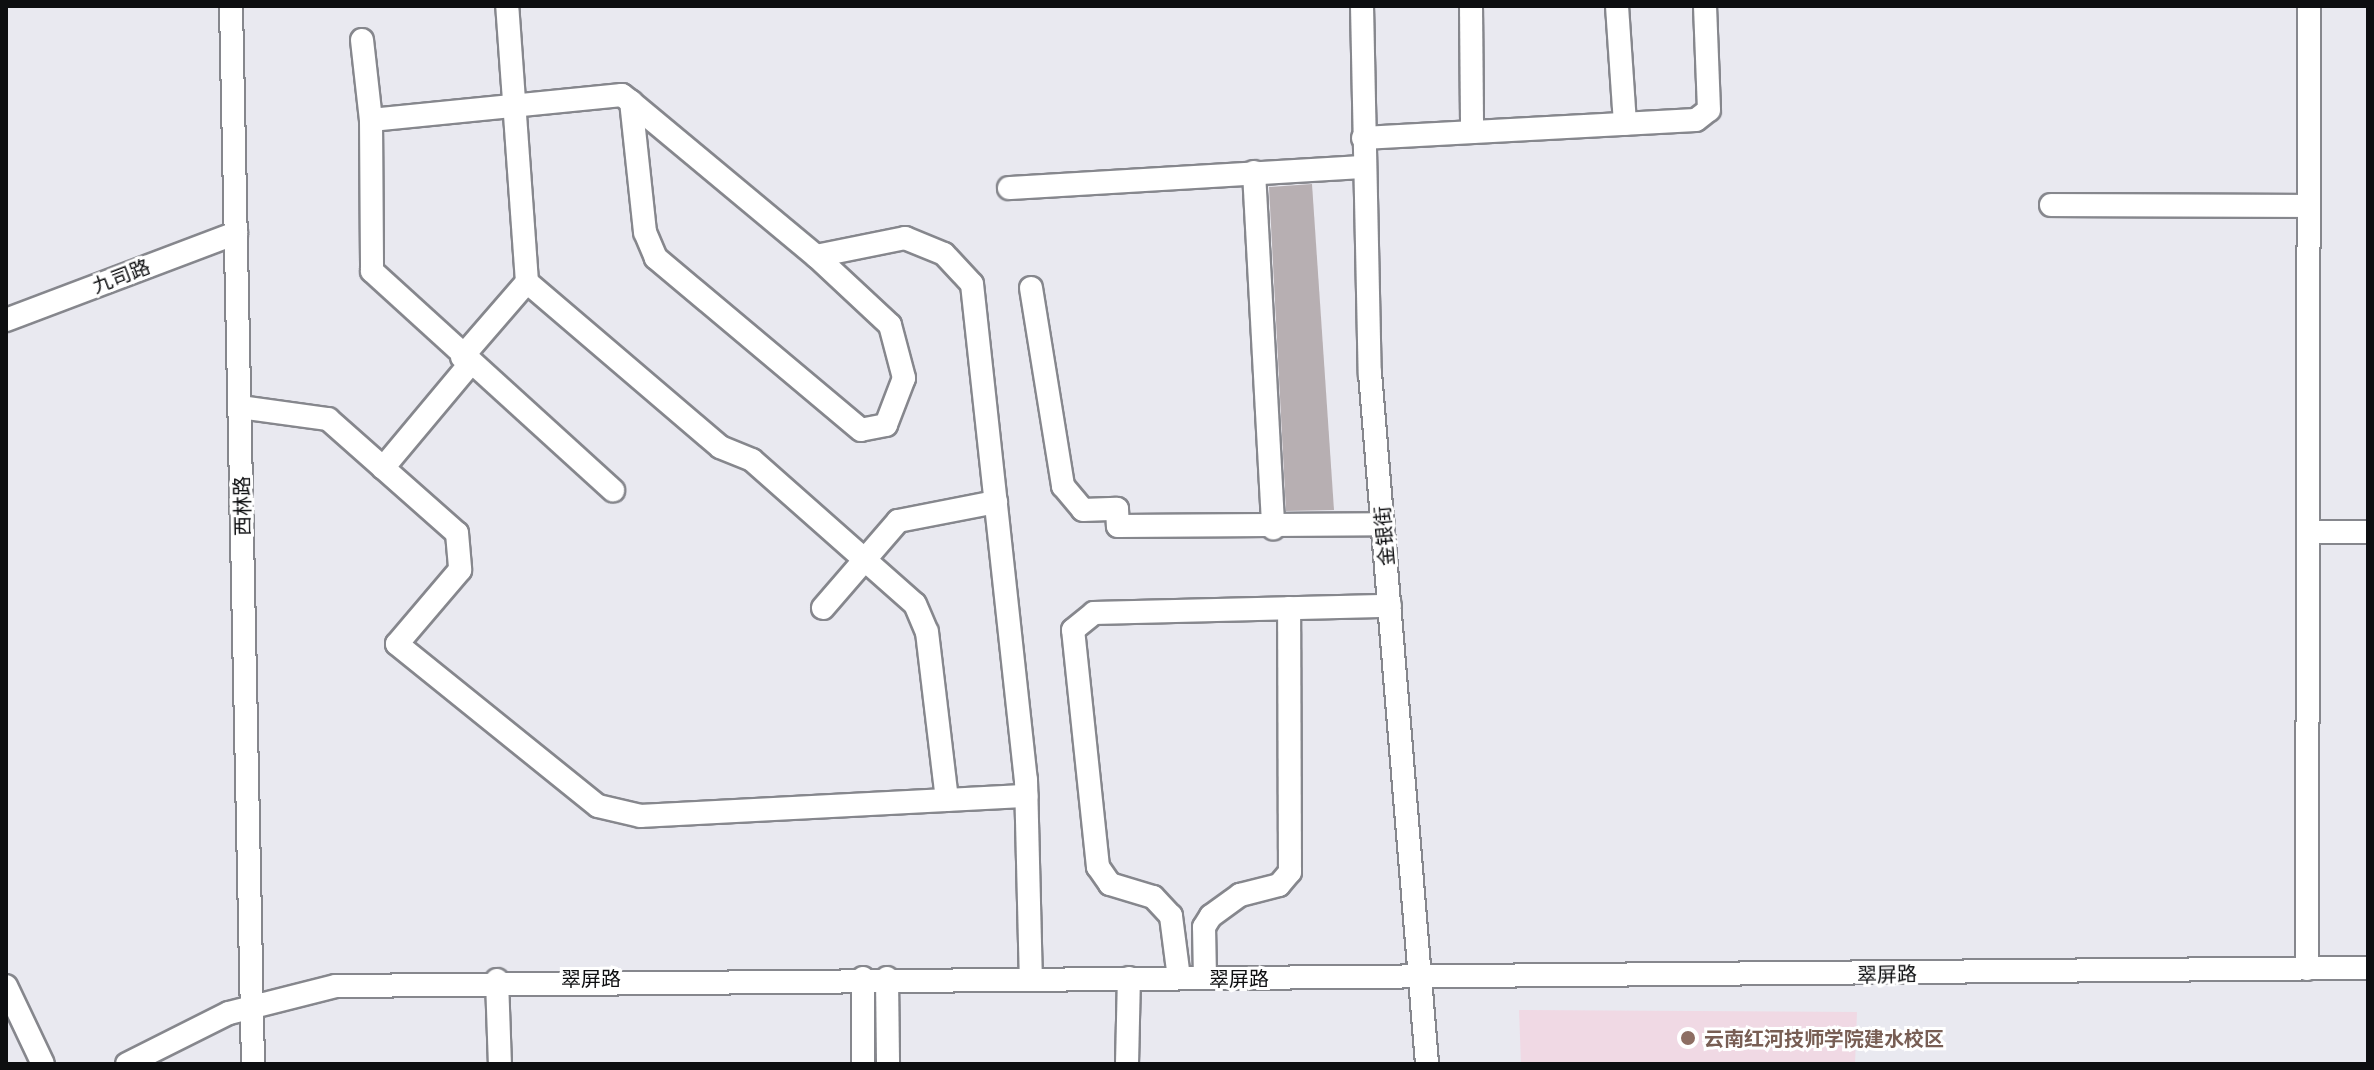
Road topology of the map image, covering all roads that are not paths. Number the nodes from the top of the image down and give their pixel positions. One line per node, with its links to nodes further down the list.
1 (231, 6): 20 (street, 西林路)
2 (507, 6): 10 (street)
3 (1362, 6): 14 (street, 金银街)
4 (1471, 6): 13 (street)
5 (1617, 6): 12 (street)
6 (1705, 6): 12 (street)
7 (2309, 6): 19 (street)
8 (362, 40): 11 (street)
9 (631, 102): 10 (street); 21 (street); 21 (street)
10 (514, 104): 11 (street); 22 (street)
11 (371, 120): 25 (street)
12 (1625, 124): 13 (street)
13 (1472, 132): 14 (street)
14 (1363, 138): 15 (street, 金银街)
15 (1363, 167): 16 (street); 30 (street, 金银街)
16 (1254, 172): 17 (street); 31 (street)
17 (1009, 188)
18 (2051, 205): 19 (street)
19 (2309, 206): 32 (street)
20 (236, 233): 24 (street, 九司路); 26 (street, 西林路)
21 (816, 256): 29 (street)
22 (527, 282): 25 (street); 34 (street)
23 (1031, 288): 31 (street)
24 (6, 320)
25 (466, 360): 27 (street); 28 (street)
26 (240, 407): 27 (street); 51 (street, 西林路)
27 (383, 468): 39 (street)
28 (613, 490)
29 (996, 502): 34 (street); 38 (street)
30 (1383, 524): 31 (street); 35 (street, 金银街)
31 (1273, 528)
32 (2308, 532): 33 (street); 41 (street)
33 (2368, 532)
34 (865, 559): 36 (street); 39 (street)
35 (1390, 606): 37 (street); 48 (street, 金银街)
36 (823, 608)
37 (1289, 608): 46 (street); 47 (street)
38 (1026, 796): 39 (street); 44 (street)
39 (947, 800)
40 (2368, 968): 41 (street, 翠屏路)
41 (2307, 969): 48 (street, 翠屏路)
42 (863, 978): 43 (street, 翠屏路); 49 (street, 翠屏路); 56 (street)
43 (887, 978): 44 (street, 翠屏路); 57 (street)
44 (1031, 978): 45 (street, 翠屏路)
45 (1129, 978): 46 (street, 翠屏路); 58 (street)
46 (1179, 978): 47 (street, 翠屏路)
47 (1205, 978): 48 (street, 翠屏路)
48 (1423, 978): 59 (street, 金银街)
49 (497, 980): 51 (street, 翠屏路); 55 (street)
50 (6, 986): 52 (street)
51 (252, 1005): 53 (street, 翠屏路); 54 (street, 西林路)
52 (43, 1064)
53 (127, 1064)
54 (253, 1064)
55 (500, 1064)
56 (863, 1064)
57 (888, 1064)
58 (1127, 1064)
59 (1427, 1064)

